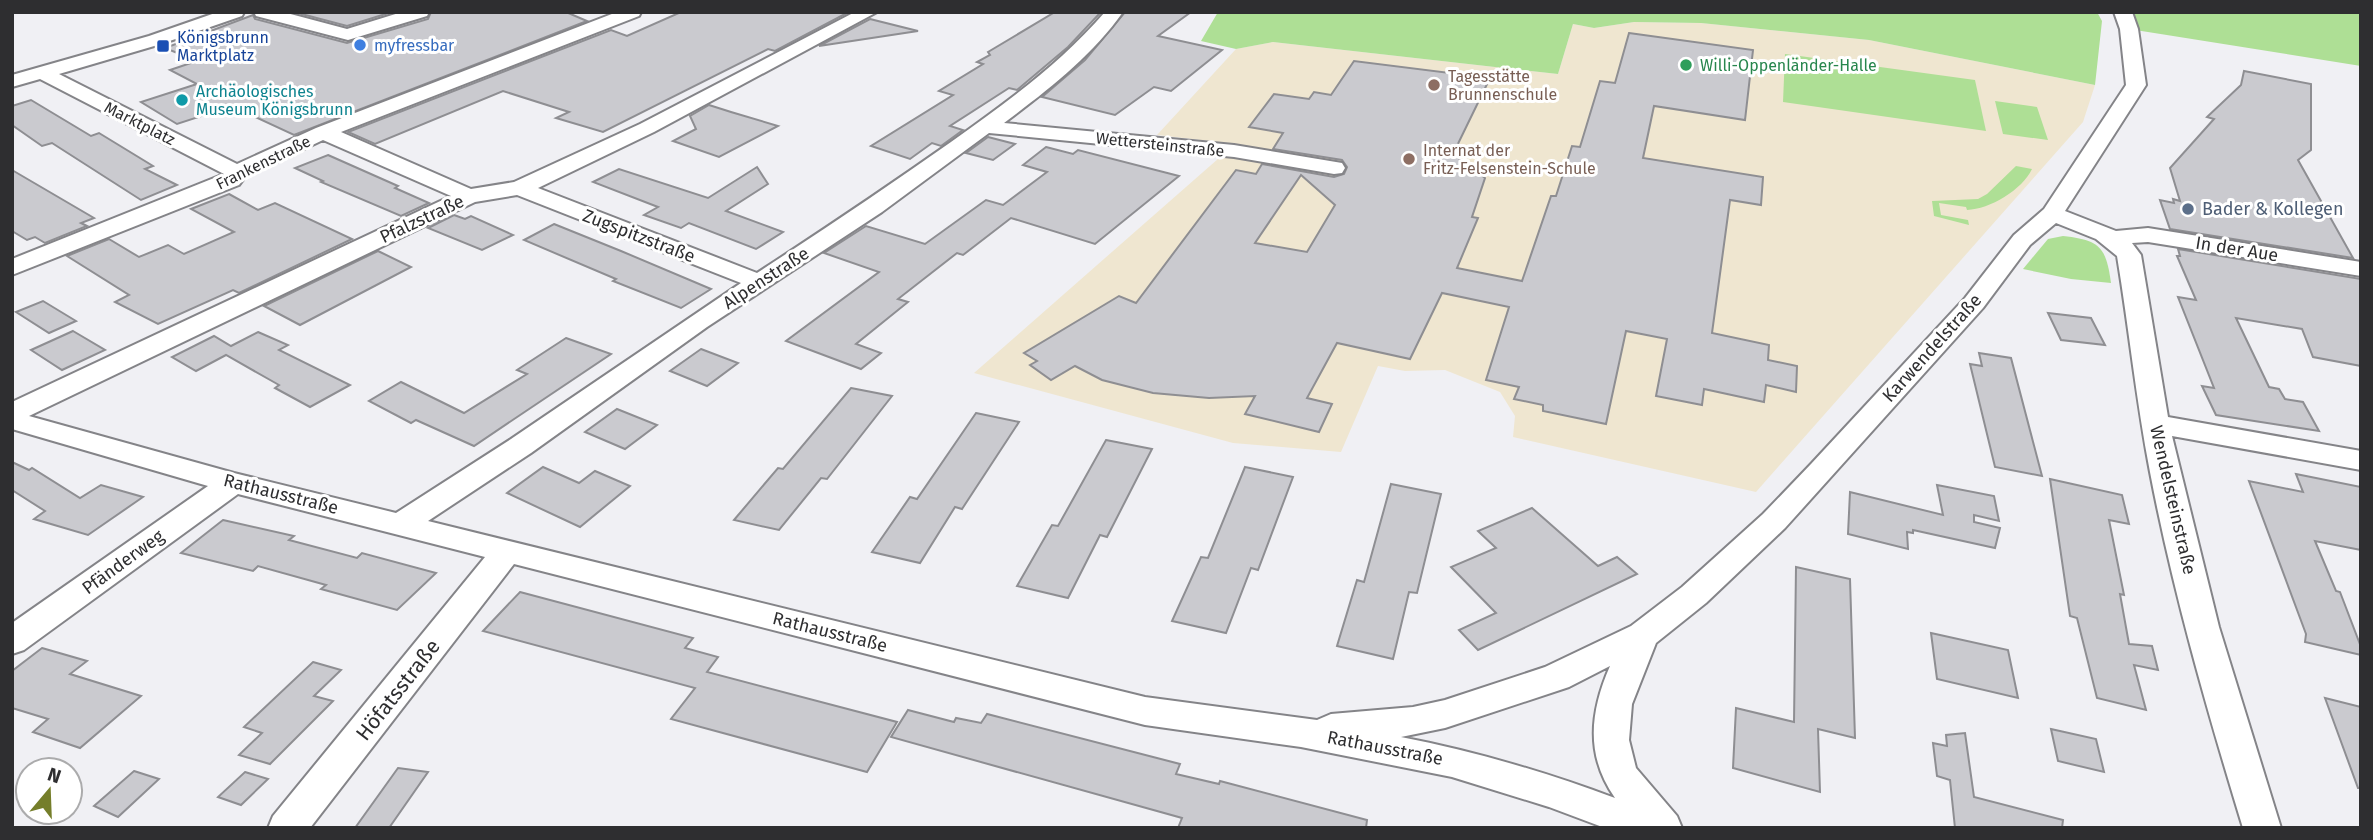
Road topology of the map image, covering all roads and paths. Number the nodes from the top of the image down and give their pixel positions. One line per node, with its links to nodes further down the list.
1 (236, 12): 8 (street)
2 (262, 12): 3 (street)
3 (421, 12)
4 (633, 12): 11 (street, Frankenstraße)
5 (869, 12): 14 (street, Pfalzstraße)
6 (1115, 12): 10 (street, Alpenstraße)
7 (2123, 12): 16 (street, Karwendelstraße)
8 (43, 73): 9 (street); 13 (street, Marktplatz)
9 (12, 81)
10 (986, 127): 12 (street, Wettersteinstraße); 20 (street, Alpenstraße)
11 (323, 132): 13 (street, Frankenstraße); 15 (street)
12 (1334, 167)
13 (237, 172): 18 (street, Frankenstraße)
14 (519, 188): 15 (street, Pfalzstraße); 20 (street, Zugspitzstraße)
15 (469, 196): 21 (street, Pfalzstraße)
16 (2052, 214): 17 (street); 28 (street, Karwendelstraße)
17 (2112, 237): 19 (street, In der Aue); 23 (street, Wendelsteinstraße)
18 (12, 268)
19 (2361, 269)
20 (759, 282): 26 (street, Alpenstraße)
21 (12, 413)
22 (12, 420): 25 (street, Rathausstraße)
23 (2155, 424): 24 (street); 34 (street, Wendelsteinstraße)
24 (2361, 461)
25 (233, 483): 26 (street, Rathausstraße); 29 (street, Pfänderweg)
26 (401, 524): 27 (street, Rathausstraße)
27 (507, 551): 30 (street, Rathausstraße); 31 (street, Höfatsstraße)
28 (1643, 635): 30 (street, Karwendelstraße); 33 (street, Karwendelstraße)
29 (12, 641)
30 (1300, 732): 32 (street, Rathausstraße)
31 (287, 828)
32 (1651, 828)
33 (1663, 828)
34 (2262, 828)

